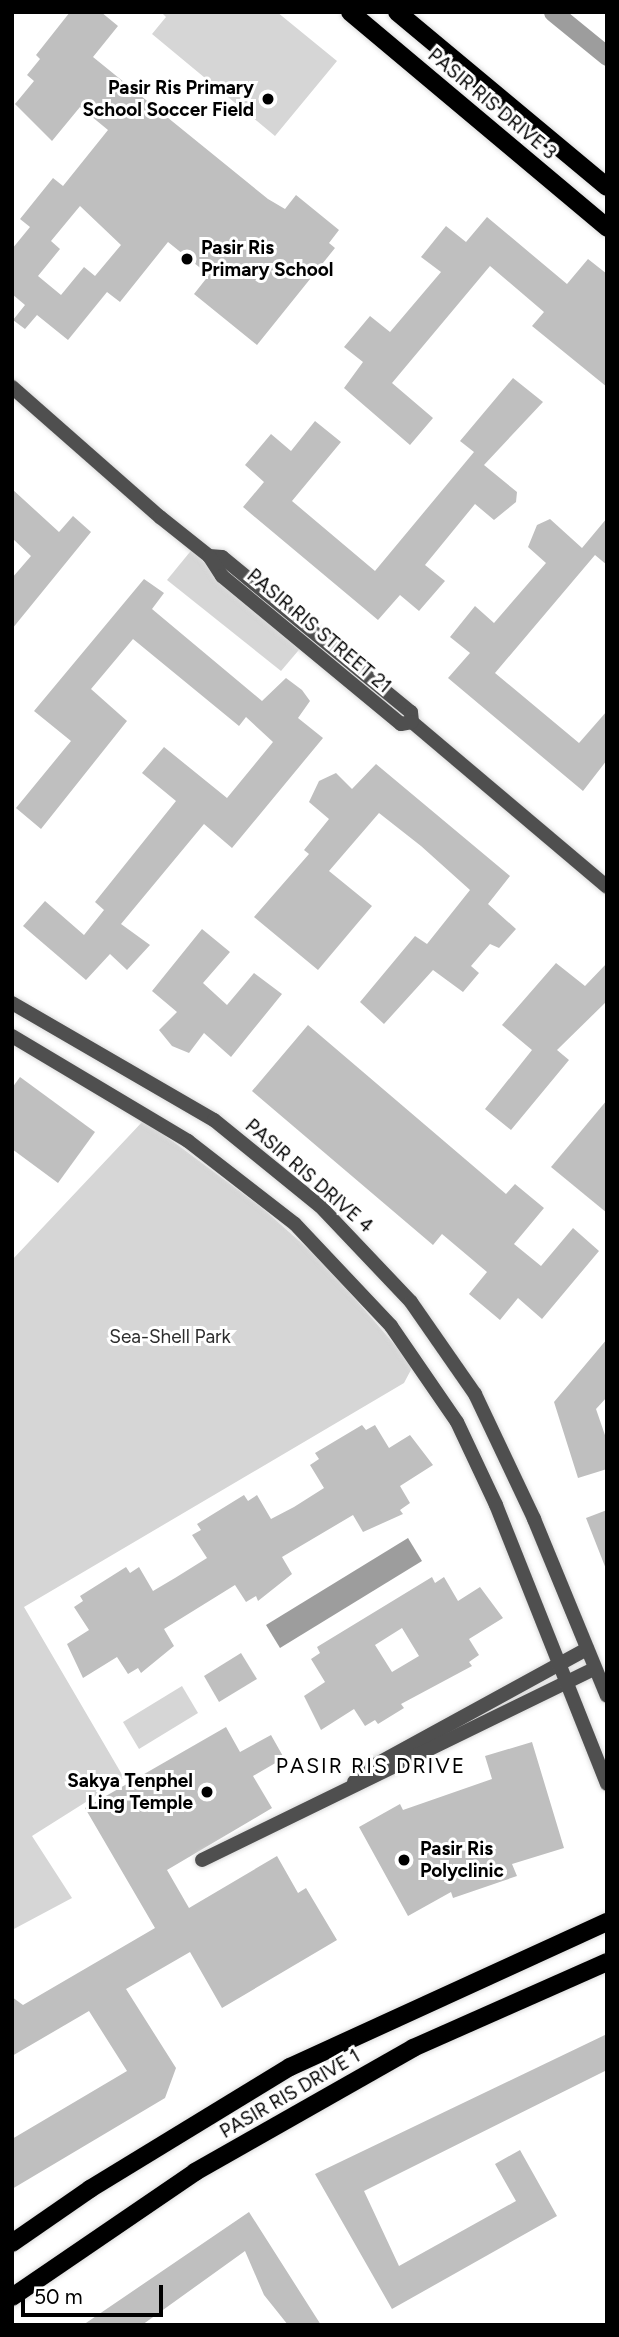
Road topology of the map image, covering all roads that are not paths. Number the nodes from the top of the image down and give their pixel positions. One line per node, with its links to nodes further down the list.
1 (351, 12): 4 (main road, PASIR RIS DRIVE 3)
2 (397, 12): 3 (main road, PASIR RIS DRIVE 3)
3 (607, 187)
4 (607, 229)
5 (12, 387): 6 (street, PASIR RIS STREET 21)
6 (607, 887)
7 (12, 1003): 9 (street, PASIR RIS DRIVE 4)
8 (12, 1036): 10 (street)
9 (587, 1649): 10 (street); 11 (street, PASIR RIS DRIVE 4)
10 (559, 1662): 12 (street); 14 (street)
11 (595, 1668): 12 (street); 13 (street, PASIR RIS DRIVE 4)
12 (565, 1680): 14 (street); 15 (street)
13 (607, 1696)
14 (354, 1782): 16 (street)
15 (607, 1784)
16 (202, 1860)
17 (607, 1922): 19 (main road, PASIR RIS DRIVE 1)
18 (607, 1962): 20 (main road, PASIR RIS DRIVE 1)
19 (12, 2243)
20 (12, 2297)

